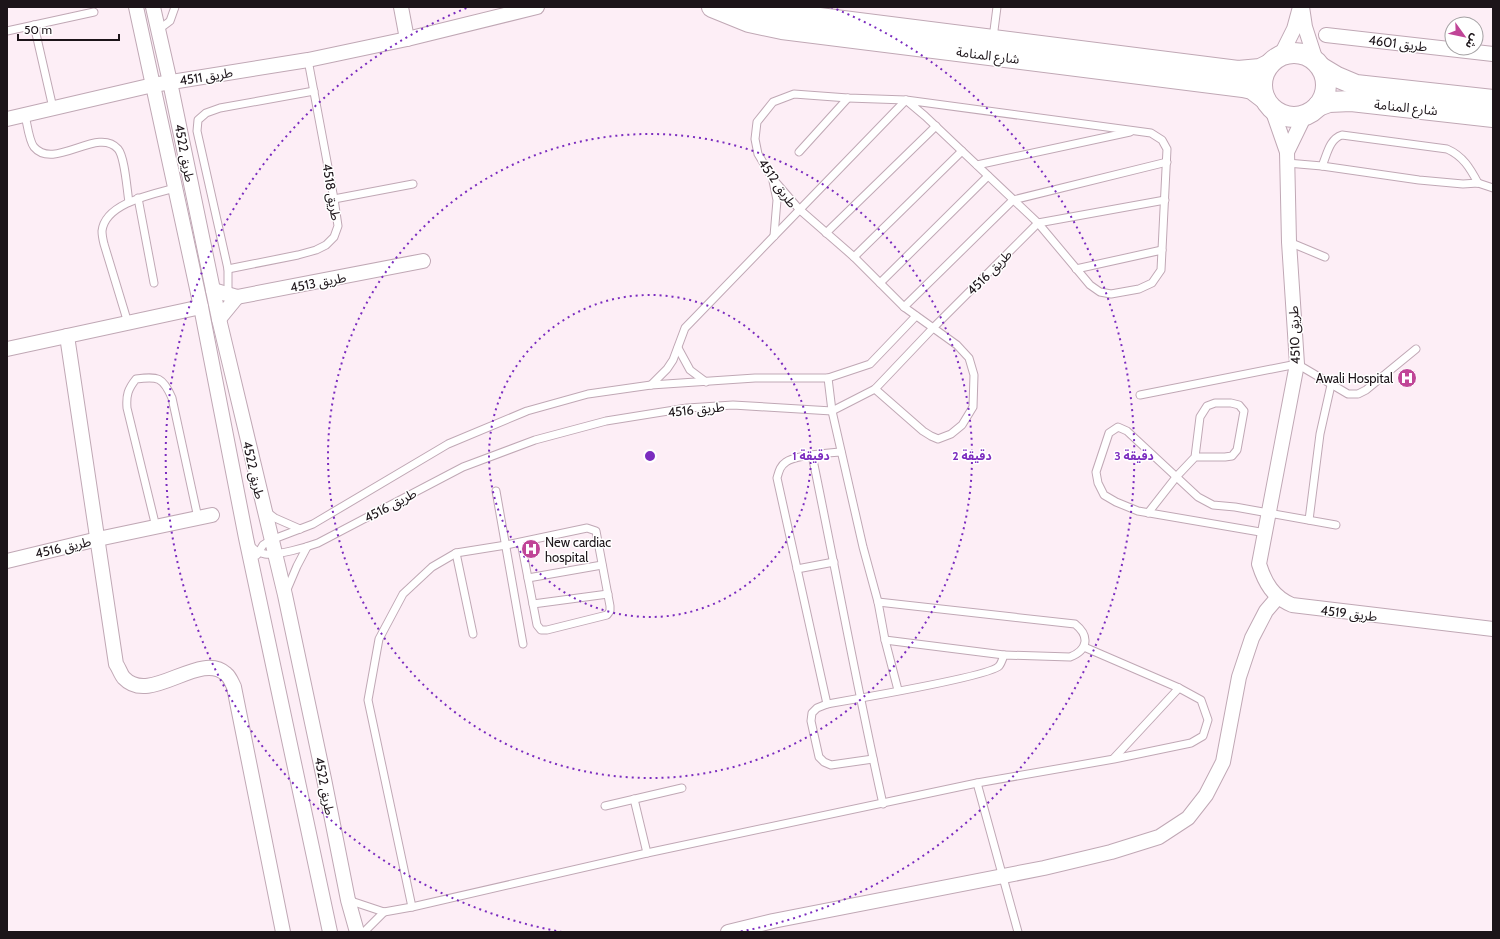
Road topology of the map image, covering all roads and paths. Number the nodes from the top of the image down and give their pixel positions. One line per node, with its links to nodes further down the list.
1 (136, 7): 23 (street, طريق 4522)
2 (153, 7): 13 (street, طريق 4522)
3 (175, 7): 13 (lane)
4 (401, 7): 16 (street)
5 (537, 7): 16 (street, طريق 4511)
6 (712, 7): 11 (street, شارع المنامة)
7 (748, 7): 11 (street, شارع المنامة)
8 (998, 7): 17 (lane)
9 (1301, 7): 20 (street); 21 (street)
10 (94, 12): 12 (lane)
11 (817, 21): 17 (street, شارع المنامة); 28 (street, شارع المنامة)
12 (34, 25): 14 (lane); 29 (lane)
13 (158, 30): 22 (street, طريق 4522)
14 (7, 31)
15 (1326, 35): 18 (street, طريق 4601)
16 (407, 39): 19 (street, طريق 4511)
17 (993, 40): 20 (street, شارع المنامة)
18 (1493, 54)
19 (308, 60): 22 (street, طريق 4511); 24 (lane, طريق 4518)
20 (1274, 60): 21 (street); 28 (street)
21 (1319, 65): 27 (street, شارع المنامة); 30 (street)
22 (170, 82): 23 (street, طريق 4511); 66 (street, طريق 4522)
23 (153, 85): 29 (street, طريق 4511); 46 (street, طريق 4522)
24 (314, 91): 49 (lane, طريق 4518); 62 (lane)
25 (848, 98): 26 (lane, طريق 4512); 37 (lane); 43 (lane, طريق 4512)
26 (906, 100): 34 (lane); 35 (lane, طريق 4512); 53 (lane)
27 (1493, 100)
28 (1268, 104): 30 (street); 38 (street)
29 (53, 108): 31 (street, طريق 4511)
30 (1312, 111): 32 (street, شارع المنامة); 38 (street, طريق 4510)
31 (25, 114): 33 (street, طريق 4511); 52 (lane)
32 (1493, 117)
33 (7, 119)
34 (936, 126): 36 (lane); 55 (lane)
35 (1136, 131): 39 (lane, طريق 4512); 40 (lane)
36 (962, 151): 40 (lane); 59 (lane)
37 (799, 152)
38 (1287, 158): 41 (lane); 57 (street, طريق 4510)
39 (1167, 162): 50 (lane); 51 (lane, طريق 4512)
40 (977, 165): 42 (lane)
41 (1322, 166): 44 (lane); 44 (lane)
42 (988, 176): 50 (lane); 65 (lane)
43 (773, 179): 53 (lane, طريق 4512); 56 (lane)
44 (1478, 182): 47 (lane)
45 (413, 184): 49 (lane)
46 (175, 188): 48 (lane); 68 (street, طريق 4522)
47 (1493, 188)
48 (138, 198): 52 (lane); 64 (lane)
49 (334, 199): 62 (lane, طريق 4518)
50 (1013, 200): 54 (lane); 69 (lane)
51 (1165, 200): 54 (lane); 58 (lane, طريق 4512)
52 (129, 202): 72 (lane)
53 (799, 209): 55 (lane); 56 (lane, طريق 4512)
54 (1038, 223): 63 (lane, طريق 4512); 73 (lane, طريق 4516)
55 (826, 233): 59 (lane)
56 (774, 236): 75 (lane, طريق 4512)
57 (1289, 242): 60 (lane); 78 (street, طريق 4510)
58 (1162, 250): 63 (lane); 63 (lane, طريق 4512)
59 (854, 257): 65 (lane)
60 (1325, 257)
61 (423, 261): 67 (street, طريق 4513)
62 (228, 269): 67 (lane)
63 (1076, 269)
64 (154, 283)
65 (880, 283): 69 (lane)
66 (212, 290): 67 (street, طريق 4513); 71 (street, طريق 4522)
67 (233, 296): 71 (street)
68 (201, 307): 72 (street); 101 (street, طريق 4522)
69 (904, 307): 70 (lane)
70 (916, 316): 73 (lane); 79 (lane, طريق 4516)
71 (219, 319): 91 (street, طريق 4522)
72 (128, 322): 74 (street)
73 (933, 328): 83 (lane, طريق 4516); 83 (lane)
74 (67, 336): 76 (street); 102 (street)
75 (678, 348): 80 (lane); 81 (lane, طريق 4512)
76 (7, 349)
77 (1416, 349): 82 (lane)
78 (1297, 364): 82 (lane); 84 (lane); 93 (street, طريق 4510)
79 (828, 378): 80 (lane, طريق 4516); 85 (lane)
80 (706, 382): 81 (lane, طريق 4516)
81 (651, 385): 99 (lane, طريق 4516)
82 (1331, 385): 96 (lane)
83 (875, 389): 85 (lane, طريق 4516)
84 (1140, 395)
85 (832, 411): 86 (lane); 106 (lane, طريق 4516)
86 (841, 452): 87 (lane); 118 (lane)
87 (812, 455): 110 (lane); 112 (lane)
88 (1195, 457): 88 (lane); 89 (lane)
89 (1177, 476): 92 (lane); 92 (lane); 93 (lane)
90 (496, 491): 104 (lane)
91 (264, 510): 99 (lane); 105 (street, طريق 4522)
92 (1148, 513): 100 (lane)
93 (1269, 513): 96 (lane); 100 (street, طريق 4510)
94 (212, 515): 95 (street, طريق 4516)
95 (198, 518): 98 (street, طريق 4516); 98 (lane)
96 (1309, 520): 97 (lane)
97 (1336, 525)
98 (156, 527): 102 (street, طريق 4516)
99 (300, 530): 105 (lane, طريق 4516)
100 (1266, 533): 117 (street, طريق 4519)
101 (246, 538): 107 (lane); 113 (street, طريق 4522)
102 (98, 539): 109 (street, طريق 4516); 142 (street)
103 (520, 542): 104 (lane); 111 (lane); 114 (lane)
104 (506, 545): 108 (lane); 123 (lane)
105 (273, 546): 106 (lane, طريق 4516); 107 (lane, طريق 4516); 107 (lane, طريق 4516); 115 (street, طريق 4522)
106 (307, 547): 115 (lane)
107 (258, 551): 113 (lane)
108 (456, 554): 121 (lane); 140 (lane)
109 (7, 561)
110 (834, 562): 112 (lane); 128 (lane)
111 (602, 565): 114 (lane); 116 (lane)
112 (797, 569): 129 (lane)
113 (253, 571): 143 (street, طريق 4522)
114 (528, 578): 119 (lane)
115 (286, 594): 139 (street, طريق 4522)
116 (608, 594): 119 (lane); 119 (lane)
117 (1278, 597): 120 (street, طريق 4519); 138 (street)
118 (878, 602): 122 (lane); 124 (lane)
119 (533, 604)
120 (1493, 629)
121 (473, 634)
122 (885, 640): 125 (lane); 127 (lane)
123 (523, 644)
124 (1084, 647): 125 (lane); 126 (lane)
125 (1004, 655): 127 (lane)
126 (1179, 688): 131 (lane); 131 (lane)
127 (898, 690): 128 (lane)
128 (860, 698): 129 (lane); 130 (lane)
129 (827, 704): 130 (lane)
130 (873, 759): 135 (lane)
131 (1114, 759): 132 (lane)
132 (977, 783): 135 (lane); 138 (lane)
133 (682, 788): 134 (lane)
134 (634, 799): 136 (lane); 137 (lane)
135 (883, 804): 137 (lane)
136 (605, 806)
137 (647, 854): 140 (lane)
138 (1004, 877): 146 (street); 147 (lane)
139 (348, 900): 141 (lane); 144 (street, طريق 4522)
140 (412, 907): 141 (lane)
141 (384, 912): 145 (lane)
142 (283, 932)
143 (330, 932)
144 (357, 932)
145 (364, 932)
146 (728, 932)
147 (1018, 932)

